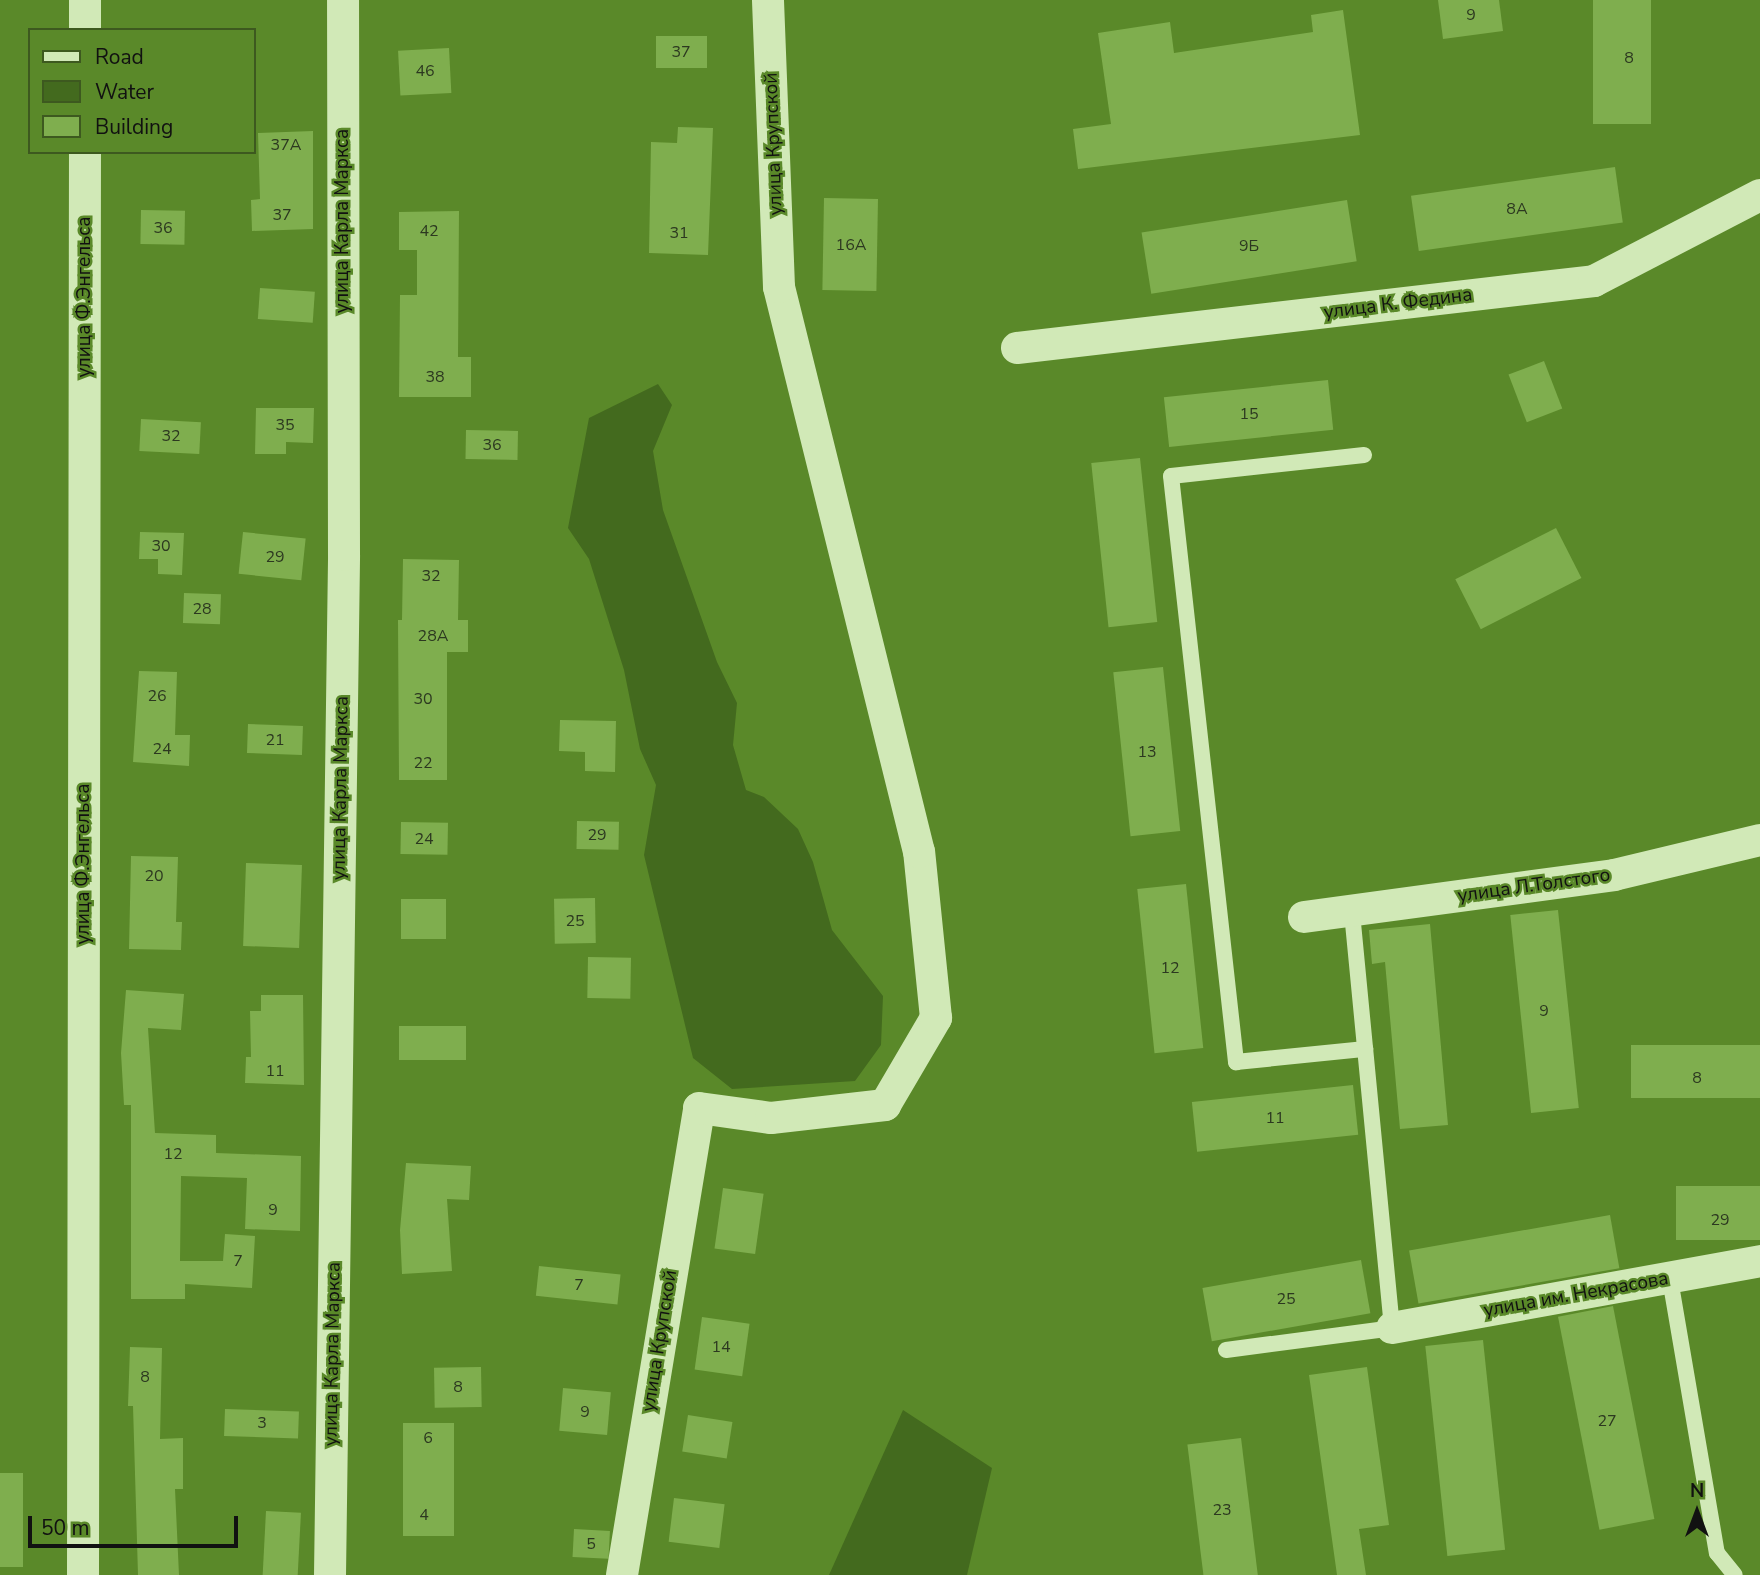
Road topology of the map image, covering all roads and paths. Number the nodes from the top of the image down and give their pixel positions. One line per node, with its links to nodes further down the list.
1 (85, 0): 4 (street)
2 (343, 0): 18 (street, улица Карла Маркса)
3 (768, 0): 19 (street, улица Крупской)
4 (85, 28)
5 (85, 154): 17 (street, улица Ф.Энгельса)
6 (1760, 195): 7 (street, улица К. Федина)
7 (1017, 348)
8 (1364, 455): 12 (lane)
9 (1760, 840): 10 (street, улица Л.Толстого)
10 (1352, 911): 11 (street, улица Л.Толстого); 12 (lane)
11 (1304, 917)
12 (1364, 1049): 15 (lane)
13 (1760, 1261): 14 (street, улица им. Некрасова)
14 (1670, 1279): 15 (street, улица им. Некрасова); 20 (lane)
15 (1392, 1328): 16 (lane)
16 (1226, 1350)
17 (83, 1575)
18 (330, 1575)
19 (622, 1575)
20 (1735, 1575)

